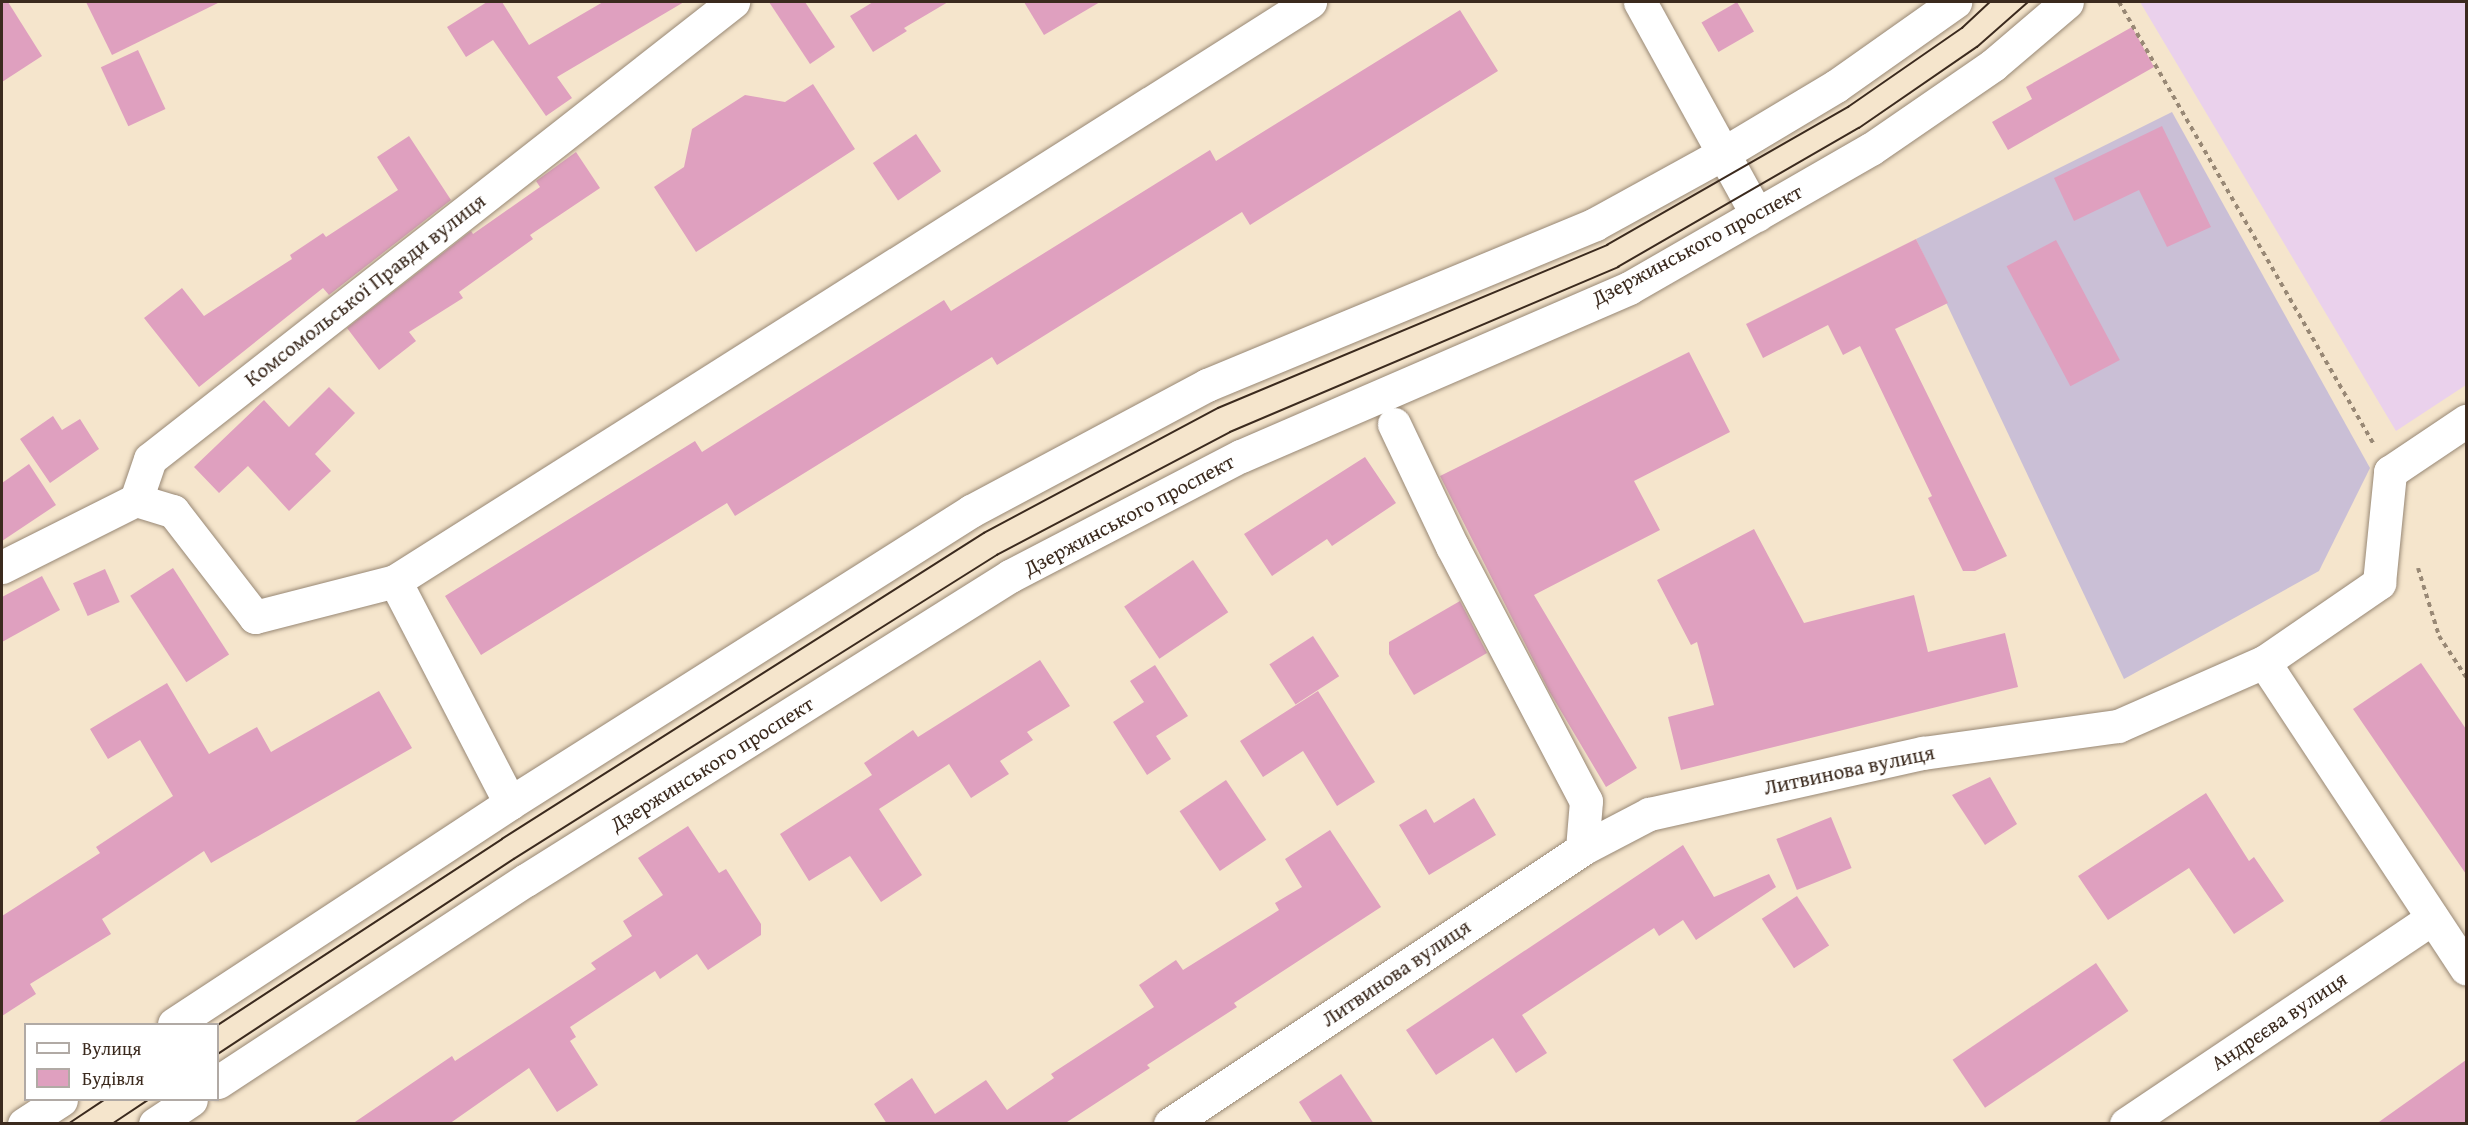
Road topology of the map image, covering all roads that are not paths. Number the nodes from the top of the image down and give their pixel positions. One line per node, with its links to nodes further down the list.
1 (733, 2): 10 (street, Комсомольської Правди вулиця)
2 (1310, 2): 12 (street)
3 (1640, 2): 6 (street)
4 (1955, 2): 6 (street)
5 (2067, 2): 7 (street, Дзержинського проспект)
6 (1724, 153): 7 (street); 14 (street)
7 (1757, 214): 19 (street, Дзержинського проспект)
8 (2466, 421): 13 (street, Литвинова вулиця)
9 (1394, 424): 15 (street)
10 (136, 500): 11 (street); 12 (street)
11 (2, 567)
12 (395, 581): 14 (street)
13 (2264, 662): 15 (street, Литвинова вулиця); 16 (street)
14 (510, 803): 18 (street)
15 (1582, 849): 24 (street, Литвинова вулиця)
16 (2432, 918): 17 (street); 25 (street, Андрєєва вулиця)
17 (2466, 968)
18 (176, 1023)
19 (219, 1081)
20 (59, 1101): 22 (street)
21 (190, 1101): 23 (street)
22 (24, 1124)
23 (155, 1124)
24 (1170, 1124)
25 (2126, 1124)

